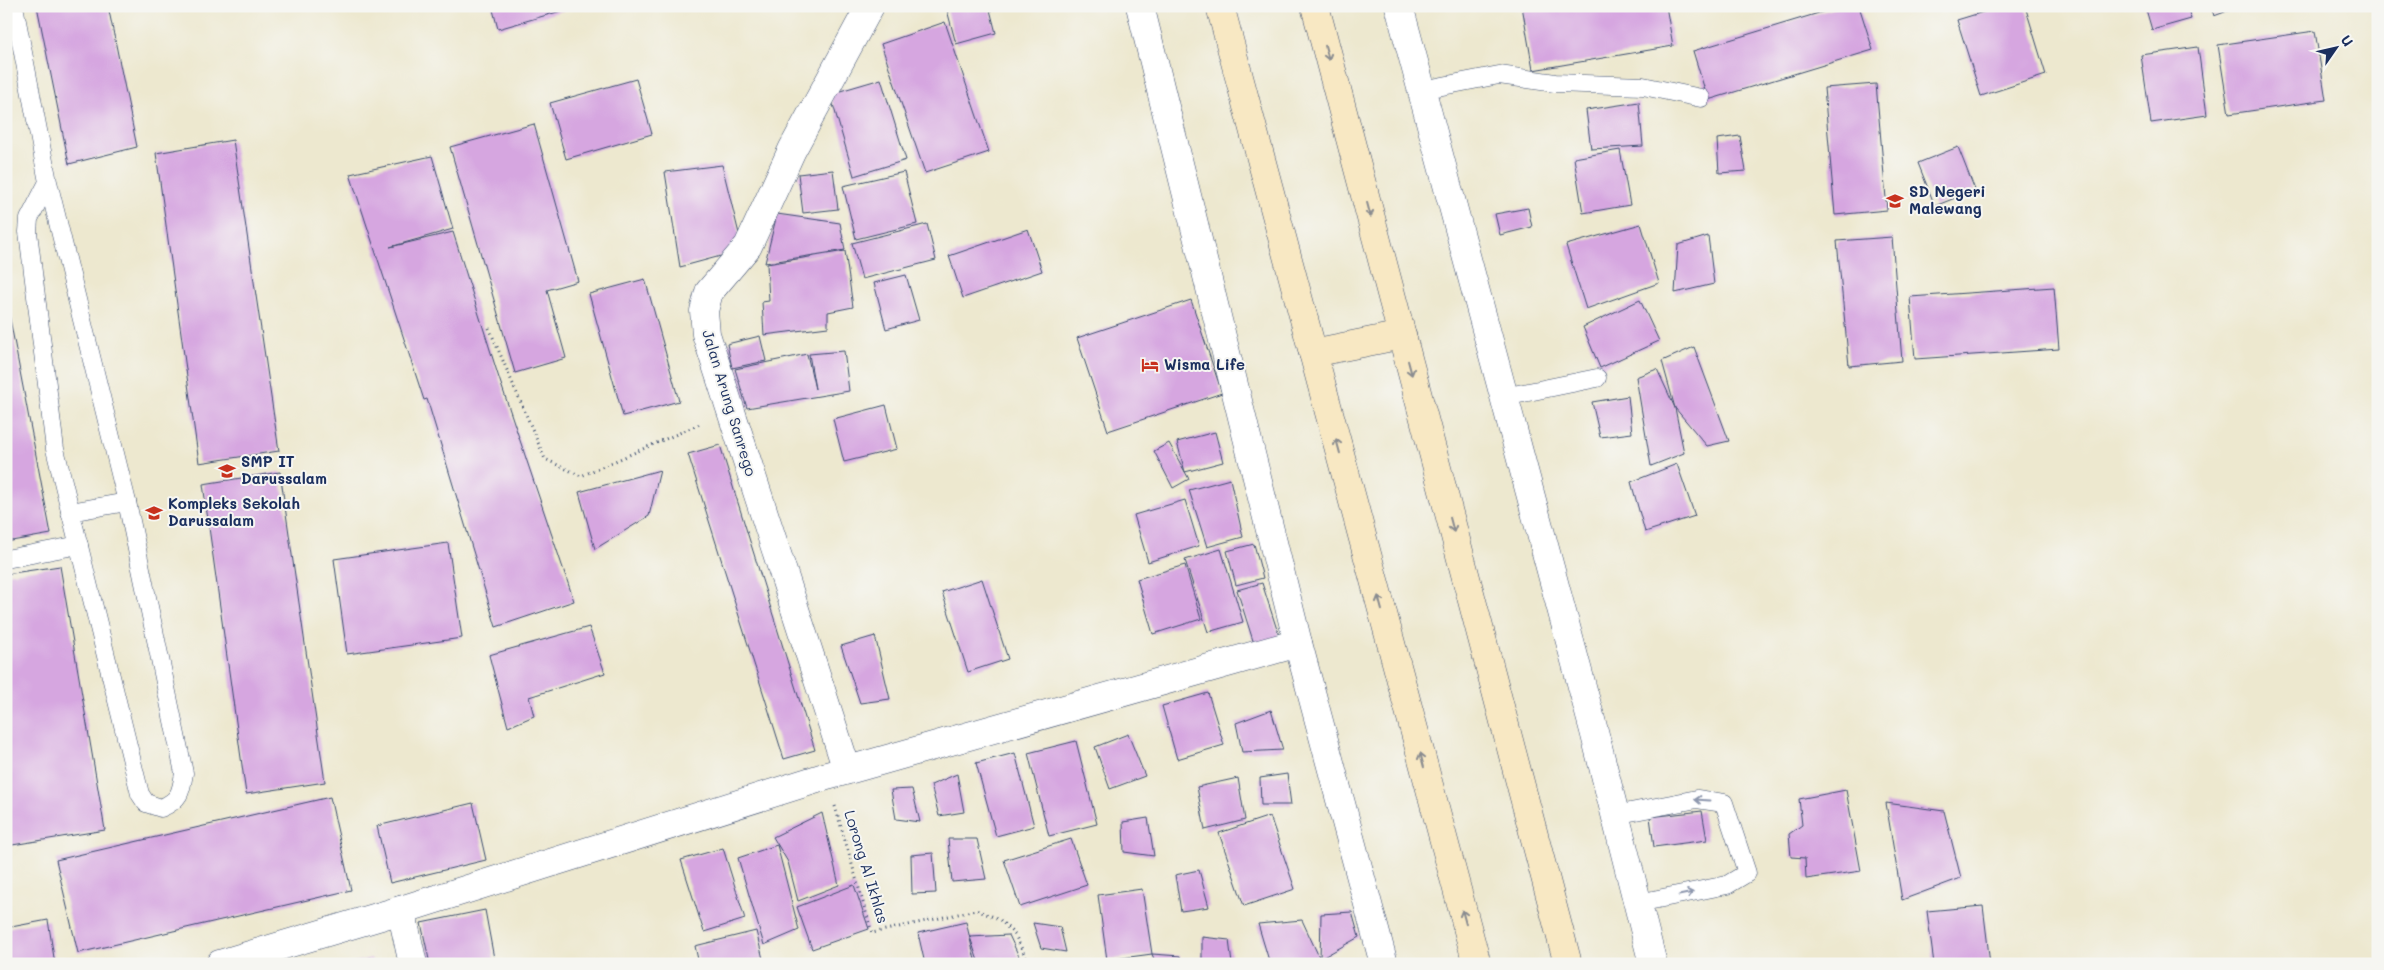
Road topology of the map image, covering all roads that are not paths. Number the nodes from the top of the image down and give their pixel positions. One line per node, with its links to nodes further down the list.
1 (14, 6): 9 (lane)
2 (870, 6): 19 (street, Jalan Arung Sanrego)
3 (1140, 6): 18 (street)
4 (1220, 6): 11 (main road)
5 (1315, 6): 10 (main road, one-way to 10)
6 (1399, 6): 7 (street)
7 (1422, 90): 8 (lane); 13 (street)
8 (1701, 98)
9 (48, 182): 14 (lane); 15 (lane)
10 (1402, 335): 11 (main road); 27 (main road, one-way to 27)
11 (1313, 353): 26 (main road, one-way to 11)
12 (1597, 378): 13 (lane)
13 (1504, 397): 20 (street)
14 (127, 502): 15 (lane); 16 (lane)
15 (70, 512): 16 (lane)
16 (79, 545): 17 (lane)
17 (6, 559)
18 (1298, 642): 19 (street); 25 (street)
19 (837, 774): 22 (street)
20 (1616, 815): 21 (street); 21 (lane, one-way to 20)
21 (1638, 903): 28 (street)
22 (401, 910): 23 (street); 24 (street)
23 (220, 964)
24 (413, 964)
25 (1384, 964)
26 (1477, 964)
27 (1568, 964)
28 (1653, 964)

